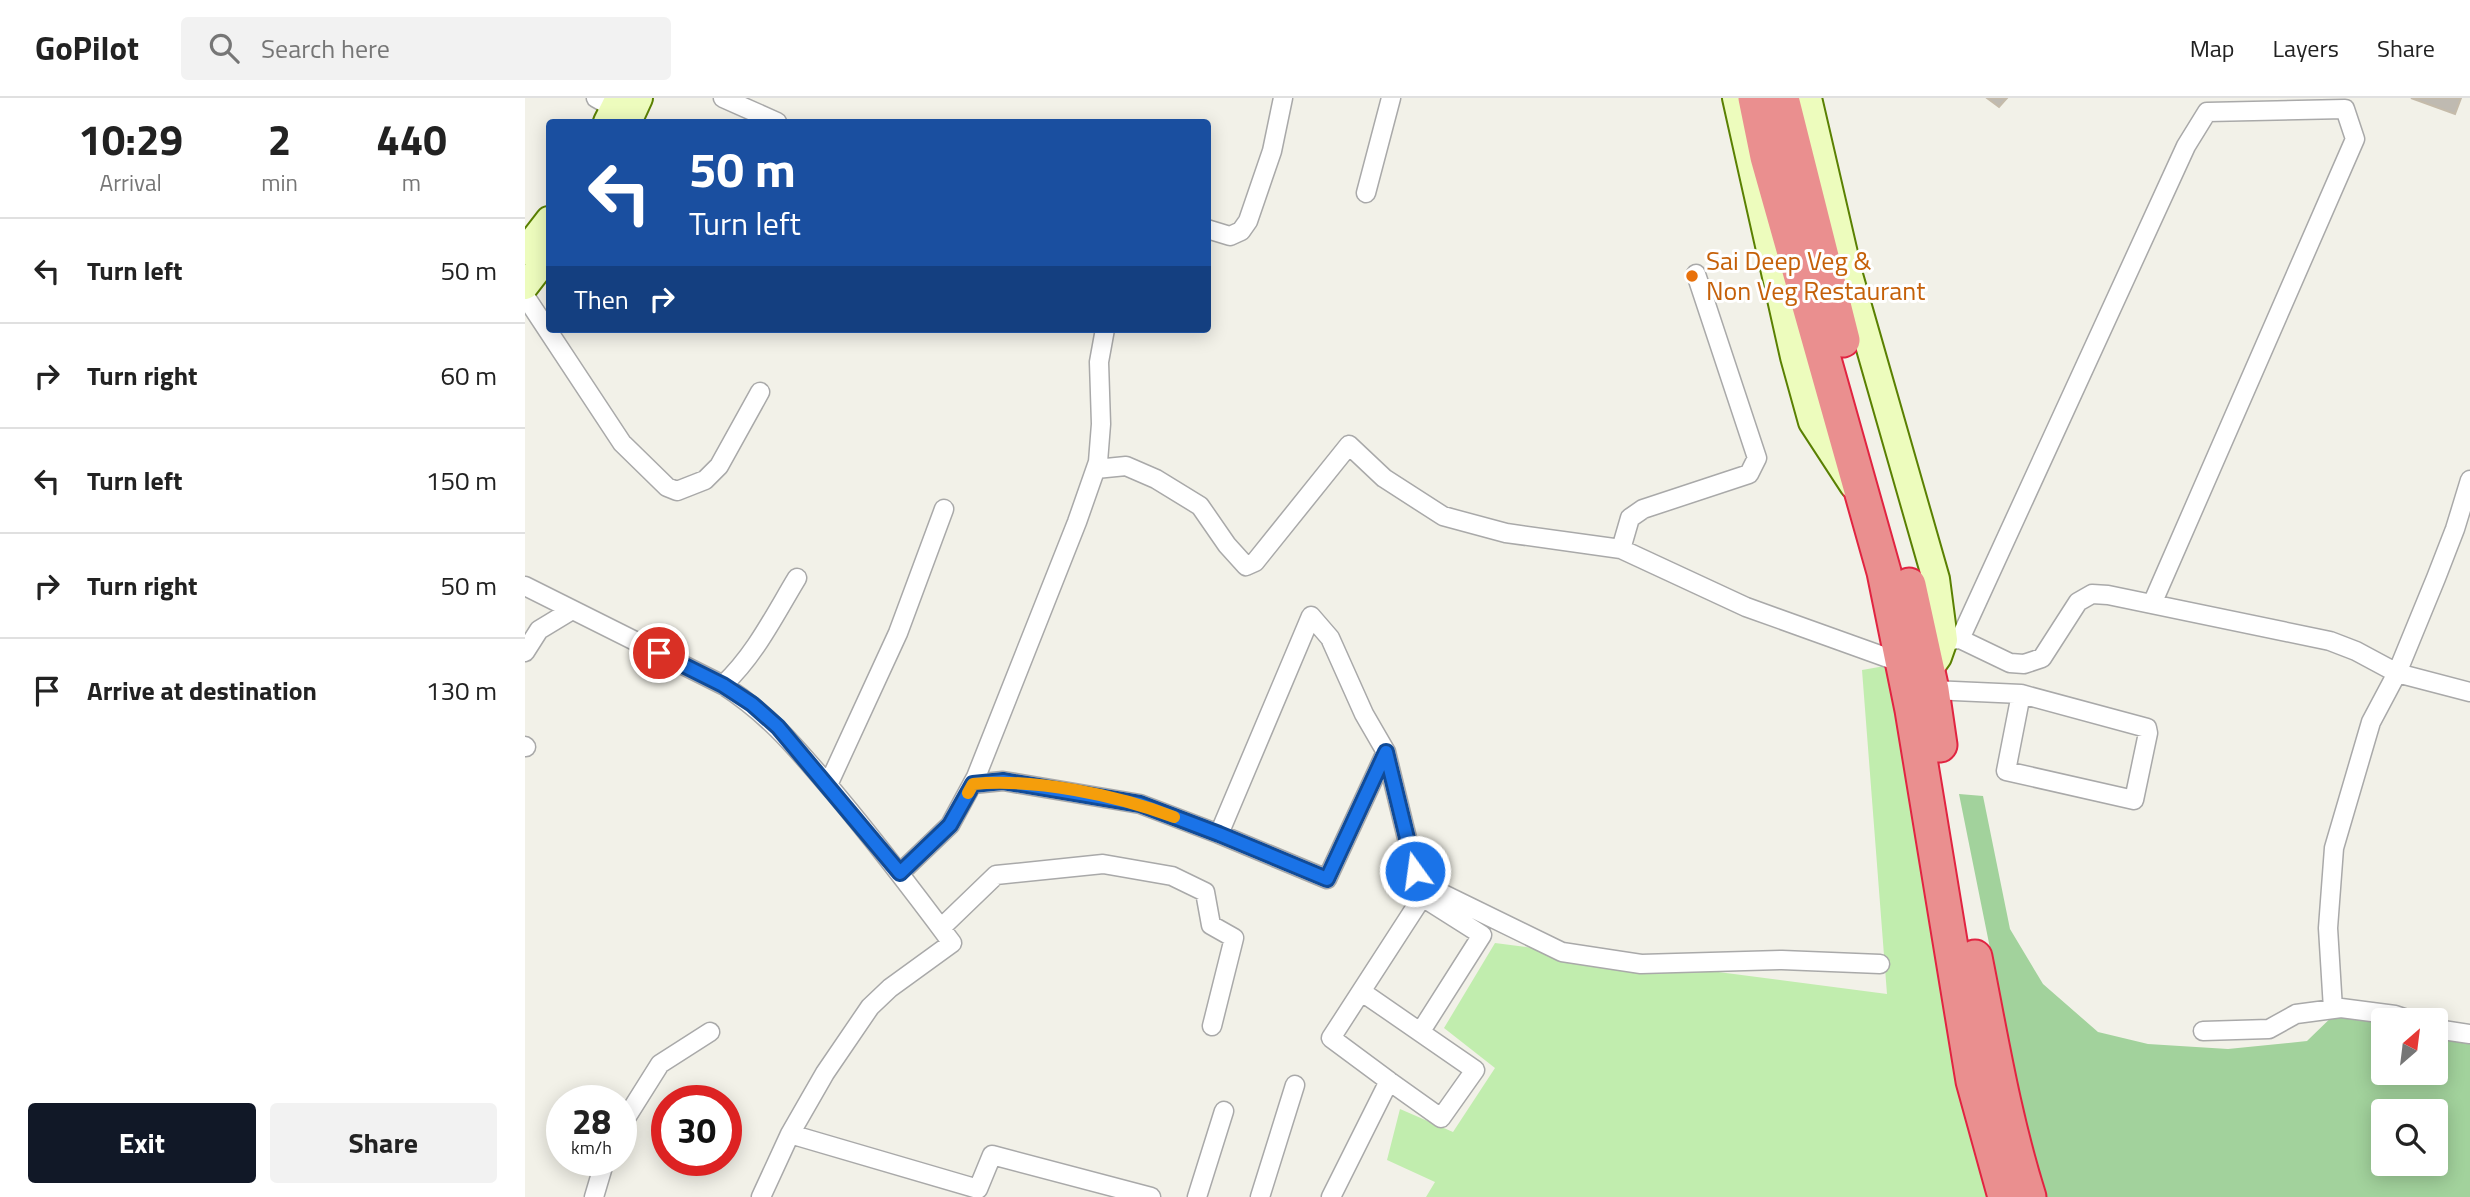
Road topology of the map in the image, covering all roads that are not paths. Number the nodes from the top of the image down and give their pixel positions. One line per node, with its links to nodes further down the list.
1 (639, 98): 9 (street)
2 (723, 98): 10 (street)
3 (1283, 98): 14 (street)
4 (1391, 98): 12 (street)
5 (1736, 98): 26 (street)
6 (1755, 98): 11 (highway)
7 (1783, 98): 11 (highway)
8 (1808, 98): 33 (street)
9 (613, 110)
10 (770, 119)
11 (1781, 156): 26 (highway); 36 (highway)
12 (1366, 193)
13 (546, 224): 15 (street)
14 (1211, 230)
15 (525, 251)
16 (546, 259): 18 (street)
17 (1696, 274): 28 (street)
18 (525, 286)
19 (525, 296): 20 (street)
20 (546, 328)
21 (549, 333): 23 (street)
22 (1104, 333): 24 (street)
23 (760, 392)
24 (1096, 469): 28 (street); 41 (street)
25 (2470, 480): 35 (street)
26 (1864, 501): 36 (highway)
27 (944, 509): 42 (street)
28 (1621, 549): 36 (street)
29 (797, 578): 37 (street)
30 (525, 586): 32 (street)
31 (2152, 604): 33 (street); 33 (street); 35 (street)
32 (572, 610): 34 (street); 37 (street)
33 (1952, 639): 36 (street)
34 (525, 652)
35 (2397, 673): 38 (street); 49 (street)
36 (1921, 675): 39 (street); 70 (highway); 71 (highway)
37 (723, 685): 42 (street)
38 (2470, 692)
39 (2021, 694): 39 (street)
40 (1386, 752): 43 (street); 43 (street); 45 (street)
41 (973, 784): 43 (street); 44 (street)
42 (828, 785): 44 (street)
43 (1219, 834)
44 (900, 873): 46 (street)
45 (1426, 891): 47 (street); 48 (street); 52 (street)
46 (941, 928): 51 (street); 61 (street)
47 (1879, 964)
48 (1362, 992): 52 (street); 57 (street)
49 (2333, 1009): 50 (street); 53 (street)
50 (2371, 1012)
51 (1212, 1026)
52 (1421, 1031): 57 (street)
53 (2203, 1031)
54 (2448, 1031): 56 (street)
55 (710, 1032): 59 (street)
56 (2470, 1034)
57 (1389, 1081): 69 (street)
58 (1295, 1085): 68 (street)
59 (637, 1101)
60 (1224, 1111): 67 (street)
61 (790, 1134): 63 (street); 65 (street)
62 (600, 1176): 64 (street)
63 (977, 1193): 66 (street)
64 (594, 1197)
65 (761, 1197)
66 (1151, 1197)
67 (1197, 1197)
68 (1260, 1197)
69 (1331, 1197)
70 (2005, 1197)
71 (2029, 1197)

